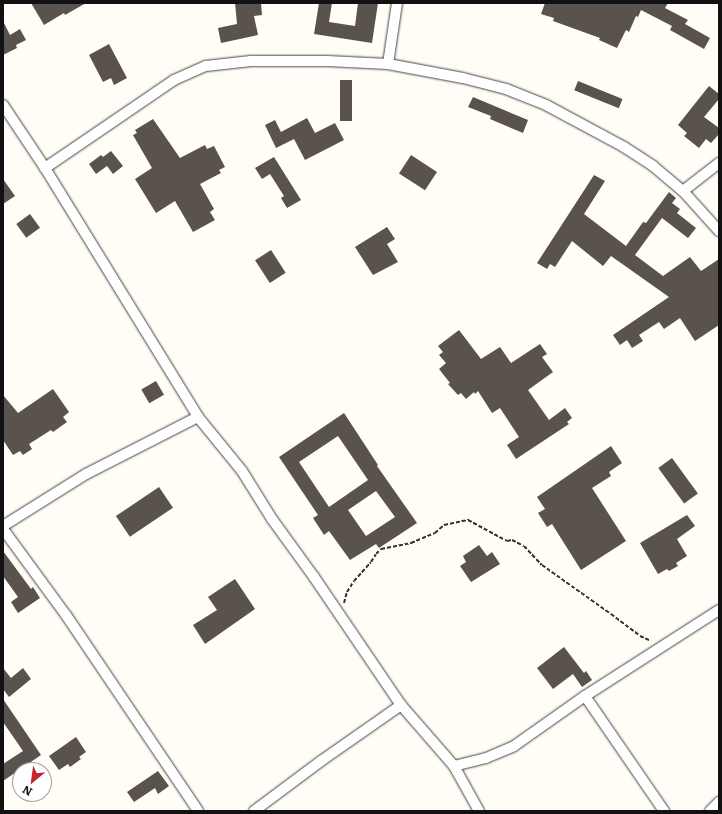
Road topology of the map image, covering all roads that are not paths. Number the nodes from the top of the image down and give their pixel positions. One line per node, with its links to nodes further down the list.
1 (397, 3): 2 (street)
2 (388, 64): 5 (street); 6 (street)
3 (3, 105): 5 (street)
4 (719, 162): 6 (street)
5 (46, 168): 8 (street)
6 (683, 191): 7 (street)
7 (719, 231)
8 (198, 417): 9 (street); 12 (street)
9 (3, 527): 15 (street)
10 (719, 610): 11 (street)
11 (585, 696): 13 (street); 18 (street)
12 (401, 705): 13 (street); 16 (street)
13 (454, 766): 17 (street)
14 (719, 802): 19 (street)
15 (198, 811)
16 (254, 811)
17 (479, 811)
18 (664, 811)
19 (710, 811)

